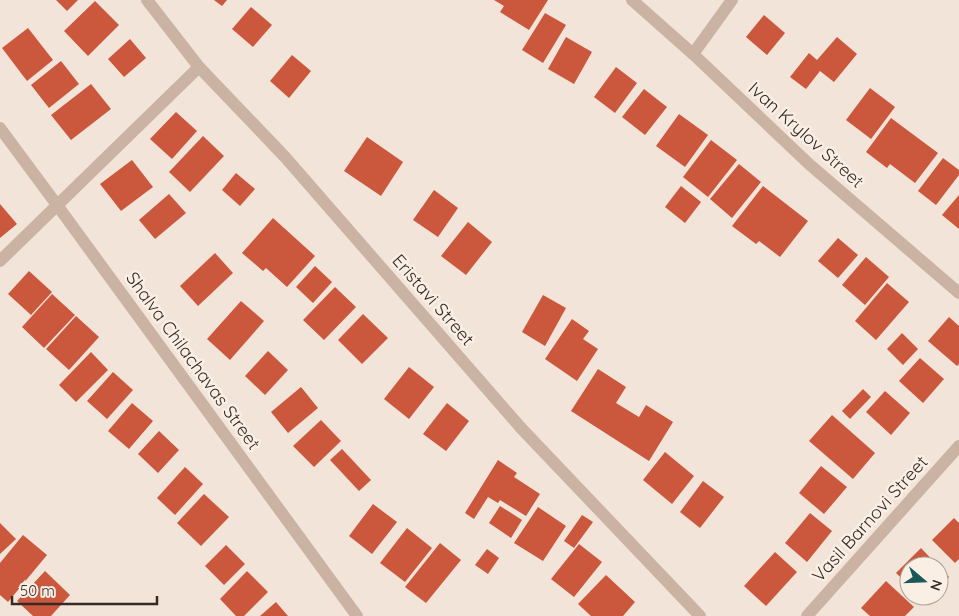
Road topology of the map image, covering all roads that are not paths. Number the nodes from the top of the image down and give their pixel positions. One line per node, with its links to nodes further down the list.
1 (147, 0): 5 (street, Eristavi Street)
2 (632, 0): 4 (street, Ivan Krylov Street)
3 (732, 0): 4 (street)
4 (693, 54): 9 (street, Ivan Krylov Street)
5 (199, 67): 7 (street); 12 (street, Eristavi Street)
6 (0, 128): 7 (street, Shalva Chilachavas Street)
7 (57, 204): 8 (street); 11 (street, Shalva Chilachavas Street)
8 (0, 261)
9 (959, 293)
10 (959, 446): 13 (street, Vasil Barnovi Street)
11 (357, 616)
12 (700, 616)
13 (807, 616)

